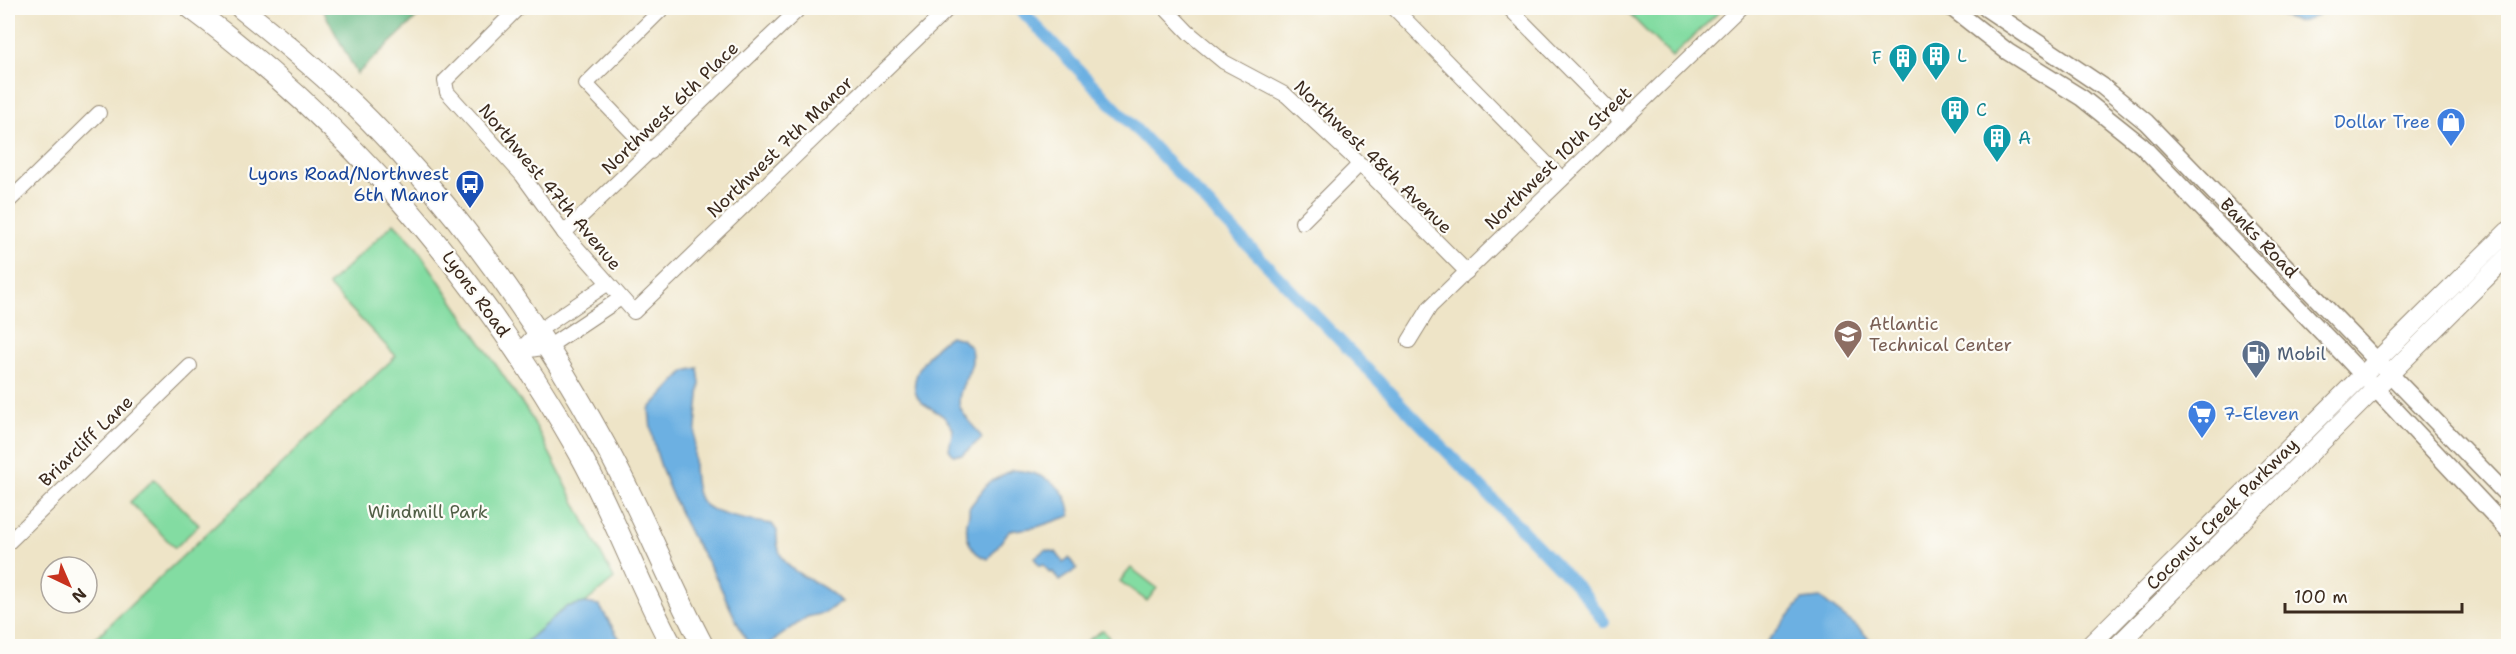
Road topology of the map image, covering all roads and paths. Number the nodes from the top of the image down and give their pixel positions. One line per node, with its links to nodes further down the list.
1 (191, 8): 29 (main road, Lyons Road)
2 (242, 8): 27 (main road, Lyons Road)
3 (518, 8): 21 (street, Northwest 47th Avenue)
4 (663, 8): 15 (street)
5 (800, 8): 15 (street, Northwest 6th Place)
6 (949, 8): 26 (street, Northwest 7th Manor)
7 (1165, 8): 16 (street, Northwest 48th Avenue)
8 (1394, 8): 17 (street)
9 (1509, 8): 14 (street)
10 (1740, 8): 14 (street, Northwest 10th Street)
11 (1952, 8): 33 (street, Banks Road)
12 (1986, 8): 30 (street, Banks Road)
13 (99, 113): 18 (street)
14 (1622, 121): 17 (street, Northwest 10th Street)
15 (651, 152): 21 (street, Northwest 6th Place)
16 (1360, 164): 19 (street); 23 (street, Northwest 48th Avenue)
17 (1562, 179): 23 (street, Northwest 10th Street)
18 (8, 202)
19 (1302, 222)
20 (2508, 231): 30 (main road, Coconut Creek Parkway)
21 (564, 233): 24 (street, Northwest 47th Avenue)
22 (2508, 256): 32 (main road, Coconut Creek Parkway)
23 (1467, 272): 28 (street, Northwest 10th Street)
24 (607, 284): 25 (street, Northwest 47th Avenue); 27 (street)
25 (621, 298): 26 (street, Northwest 47th Avenue); 27 (street)
26 (634, 312)
27 (543, 339): 29 (street); 39 (main road, Lyons Road)
28 (1409, 341)
29 (518, 352): 38 (main road, Lyons Road)
30 (2377, 360): 32 (street, Banks Road); 33 (main road, Coconut Creek Parkway)
31 (190, 366): 37 (street, Briarcliff Lane)
32 (2390, 374): 34 (main road, Coconut Creek Parkway); 35 (street, Banks Road)
33 (2362, 375): 34 (street, Banks Road); 40 (main road, Coconut Creek Parkway)
34 (2376, 389): 36 (street, Banks Road); 41 (main road, Coconut Creek Parkway)
35 (2508, 496)
36 (2508, 530)
37 (8, 543)
38 (672, 646)
39 (704, 646)
40 (2090, 646)
41 (2117, 646)

